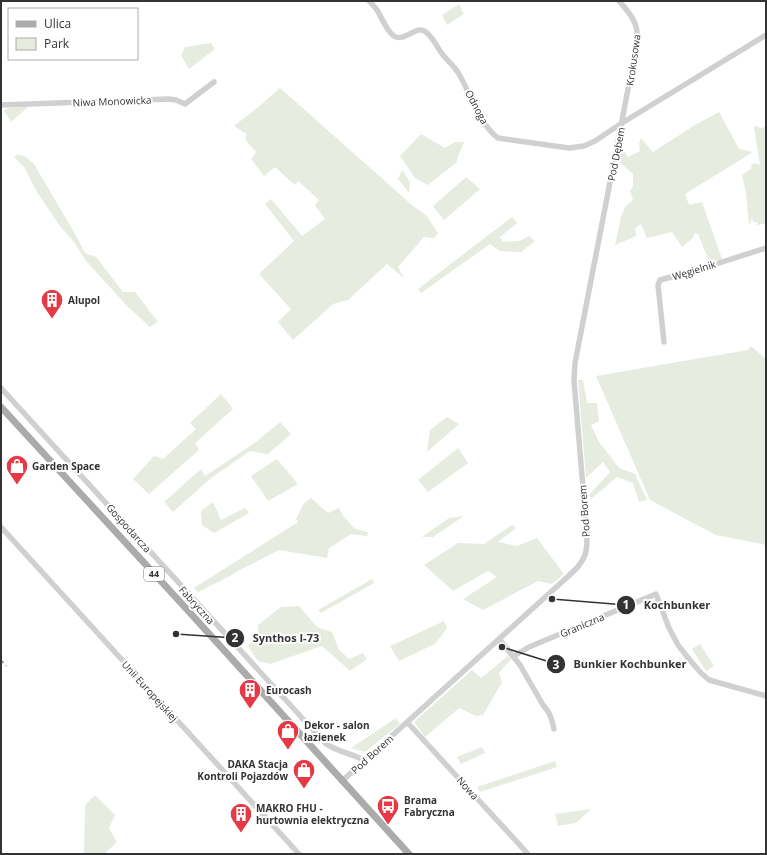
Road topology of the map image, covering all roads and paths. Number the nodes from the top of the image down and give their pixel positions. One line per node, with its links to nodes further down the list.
1 (369, 1): 6 (street, Odnoga)
2 (620, 1): 6 (street, Krokusowa)
3 (766, 35): 6 (street, Pod Dębem)
4 (214, 82): 5 (street, Niwa Monowicka)
5 (1, 105)
6 (622, 123): 9 (street, Pod Dębem)
7 (766, 248): 8 (street, Węgielnik)
8 (664, 342)
9 (578, 352): 13 (street, Pod Borem)
10 (1, 388): 18 (street, Gospodarcza)
11 (1, 407): 19 (main road, Fabryczna / 44)
12 (1, 527): 20 (street, Unii Europejskiej)
13 (499, 639): 14 (street); 16 (street, Pod Borem)
14 (514, 656): 15 (street, Graniczna); 17 (street)
15 (766, 696)
16 (407, 722): 18 (street, Pod Borem); 22 (street, Nowa)
17 (554, 729)
18 (364, 760): 19 (street, Pod Borem)
19 (342, 781): 21 (main road, Fabryczna / 44)
20 (299, 854)
21 (409, 854)
22 (528, 854)

